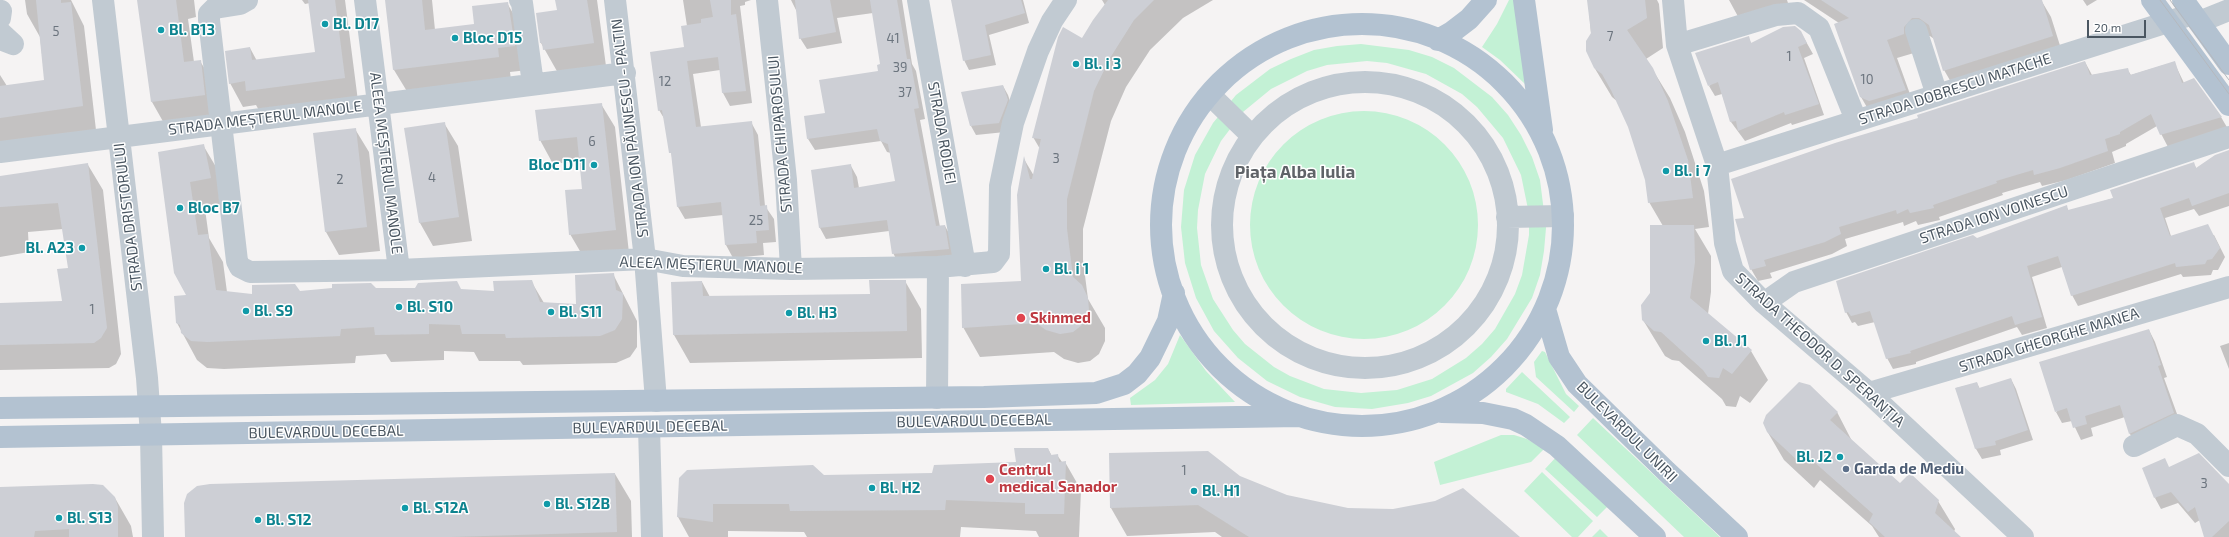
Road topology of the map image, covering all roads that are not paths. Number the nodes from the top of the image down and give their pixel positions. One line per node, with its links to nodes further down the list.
1 (103, 0): 30 (street, STRADA DRISTORULUI)
2 (247, 0): 29 (street)
3 (365, 0): 26 (street, ALEEA MEȘTERUL MANOLE)
4 (520, 0): 23 (street)
5 (615, 0): 22 (street, STRADA ION PĂUNESCU - PALTIN)
6 (767, 0): 41 (street, STRADA CHIPAROSULUI)
7 (918, 0): 39 (street, STRADA RODIEI)
8 (1066, 0): 39 (street, ALEEA MEȘTERUL MANOLE)
9 (1486, 0): 19 (main road)
10 (1524, 0): 33 (main road)
11 (1673, 0): 20 (street, STRADA THEODOR D. SPERANȚIA)
12 (2152, 0): 16 (main road)
13 (2229, 10): 14 (street, STRADA DOBRESCU MATACHE)
14 (2192, 12): 16 (street, STRADA DOBRESCU MATACHE); 21 (main road)
15 (0, 20): 18 (street)
16 (2168, 22): 25 (street, STRADA DOBRESCU MATACHE); 27 (main road)
17 (1916, 30): 25 (street)
18 (0, 39)
19 (1438, 40): 24 (main road); 33 (main road)
20 (1677, 46): 28 (street); 35 (street, STRADA THEODOR D. SPERANȚIA)
21 (2229, 64)
22 (625, 73): 23 (street, STRADA MEȘTERUL MANOLE); 38 (street, STRADA ION PĂUNESCU - PALTIN)
23 (533, 84): 26 (street, STRADA MEȘTERUL MANOLE)
24 (1210, 95): 31 (street); 44 (main road)
25 (1937, 95): 28 (street, STRADA DOBRESCU MATACHE)
26 (379, 104): 29 (street, STRADA MEȘTERUL MANOLE); 42 (street, ALEEA MEȘTERUL MANOLE)
27 (2229, 106)
28 (1856, 120): 35 (street, STRADA DOBRESCU MATACHE)
29 (221, 123): 30 (street, STRADA MEȘTERUL MANOLE); 42 (street)
30 (119, 136): 34 (street, STRADA MEȘTERUL MANOLE); 50 (street, STRADA DRISTORULUI)
31 (1252, 136): 37 (street); 37 (street)
32 (2229, 137): 45 (street, STRADA ION VOINESCU)
33 (1545, 145): 36 (main road)
34 (0, 152)
35 (1718, 165): 45 (street, STRADA THEODOR D. SPERANȚIA)
36 (1562, 216): 37 (street); 46 (main road)
37 (1508, 217)
38 (646, 259): 41 (street, ALEEA MEȘTERUL MANOLE); 42 (street, ALEEA MEȘTERUL MANOLE); 49 (street, STRADA ION PĂUNESCU - PALTIN)
39 (965, 266): 40 (street, ALEEA MEȘTERUL MANOLE)
40 (938, 267): 41 (street, ALEEA MEȘTERUL MANOLE); 48 (street)
41 (791, 269)
42 (400, 270)
43 (2229, 286): 47 (street, STRADA GHEORGHE MANEA)
44 (1174, 293): 48 (main road, BULEVARDUL DECEBAL); 53 (main road)
45 (1764, 303): 47 (street, STRADA THEODOR D. SPERANȚIA)
46 (1545, 309): 52 (main road); 62 (main road, BULEVARDUL UNIRII)
47 (1869, 394): 63 (street, STRADA THEODOR D. SPERANȚIA)
48 (937, 398): 49 (main road, BULEVARDUL DECEBAL)
49 (656, 400): 50 (main road, BULEVARDUL DECEBAL)
50 (150, 405): 51 (main road, BULEVARDUL DECEBAL); 55 (street, STRADA DRISTORULUI)
51 (0, 408)
52 (1433, 413): 53 (main road); 61 (main road)
53 (1299, 416): 54 (main road, BULEVARDUL DECEBAL)
54 (649, 427): 55 (main road, BULEVARDUL DECEBAL); 60 (street)
55 (151, 435): 56 (main road, BULEVARDUL DECEBAL); 59 (street, STRADA DRISTORULUI)
56 (0, 437)
57 (2134, 446): 58 (street)
58 (2229, 466)
59 (153, 537)
60 (652, 537)
61 (1655, 537)
62 (1737, 537)
63 (2023, 537)

